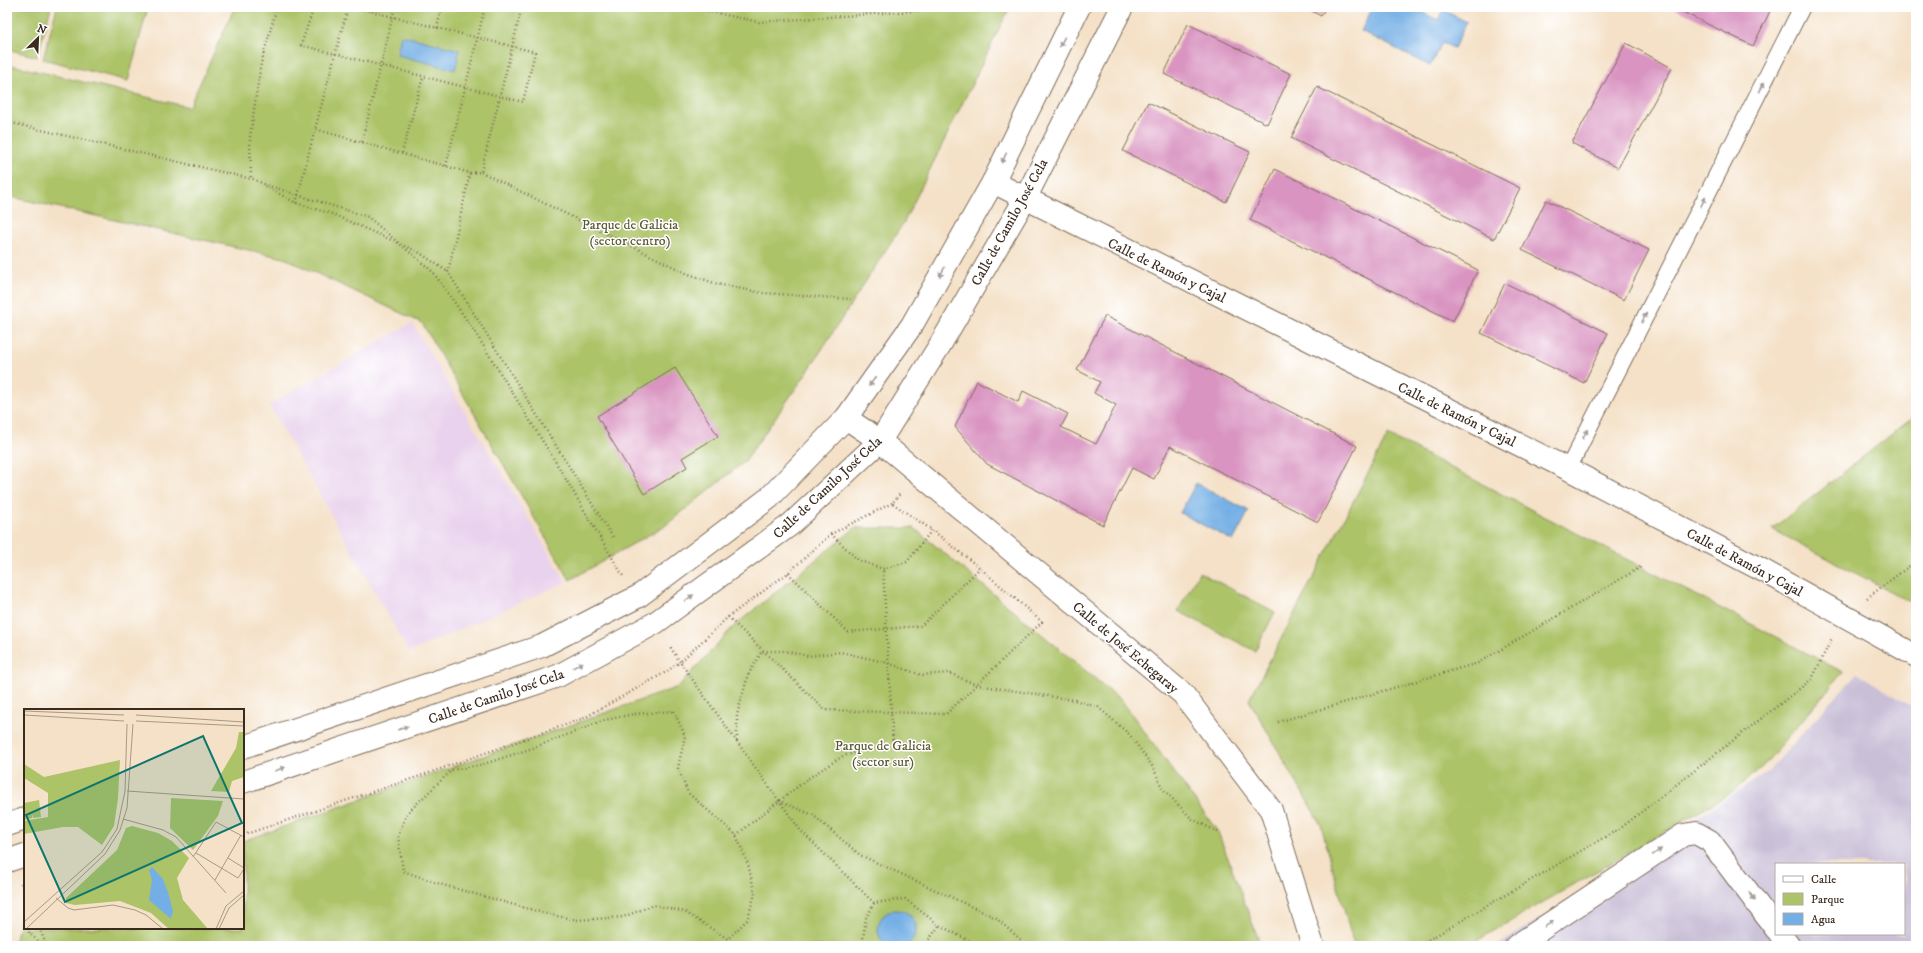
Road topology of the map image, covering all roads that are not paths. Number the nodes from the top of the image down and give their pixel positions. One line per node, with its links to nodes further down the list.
1 (1079, 7): 4 (street, one-way to 4)
2 (1122, 7): 5 (street, Calle de Camilo José Cela)
3 (1802, 7): 8 (lane, one-way to 3)
4 (993, 182): 5 (street, Calle de Ramón y Cajal); 6 (street, one-way to 6)
5 (1025, 199): 7 (street, Calle de Camilo José Cela); 8 (street, Calle de Ramón y Cajal)
6 (846, 418): 7 (street, Calle de José Echegaray); 10 (street)
7 (880, 441): 11 (street, Calle de Camilo José Cela, one-way to 7); 18 (street, Calle de José Echegaray)
8 (1568, 469): 9 (street, Calle de Ramón y Cajal)
9 (1916, 656)
10 (244, 746)
11 (244, 782)
12 (24, 819): 13 (street)
13 (7, 825)
14 (24, 855): 15 (street)
15 (7, 861)
16 (1775, 928): 19 (street, one-way to 16)
17 (1781, 935): 20 (street)
18 (1313, 946)
19 (1516, 946)
20 (1789, 946)

